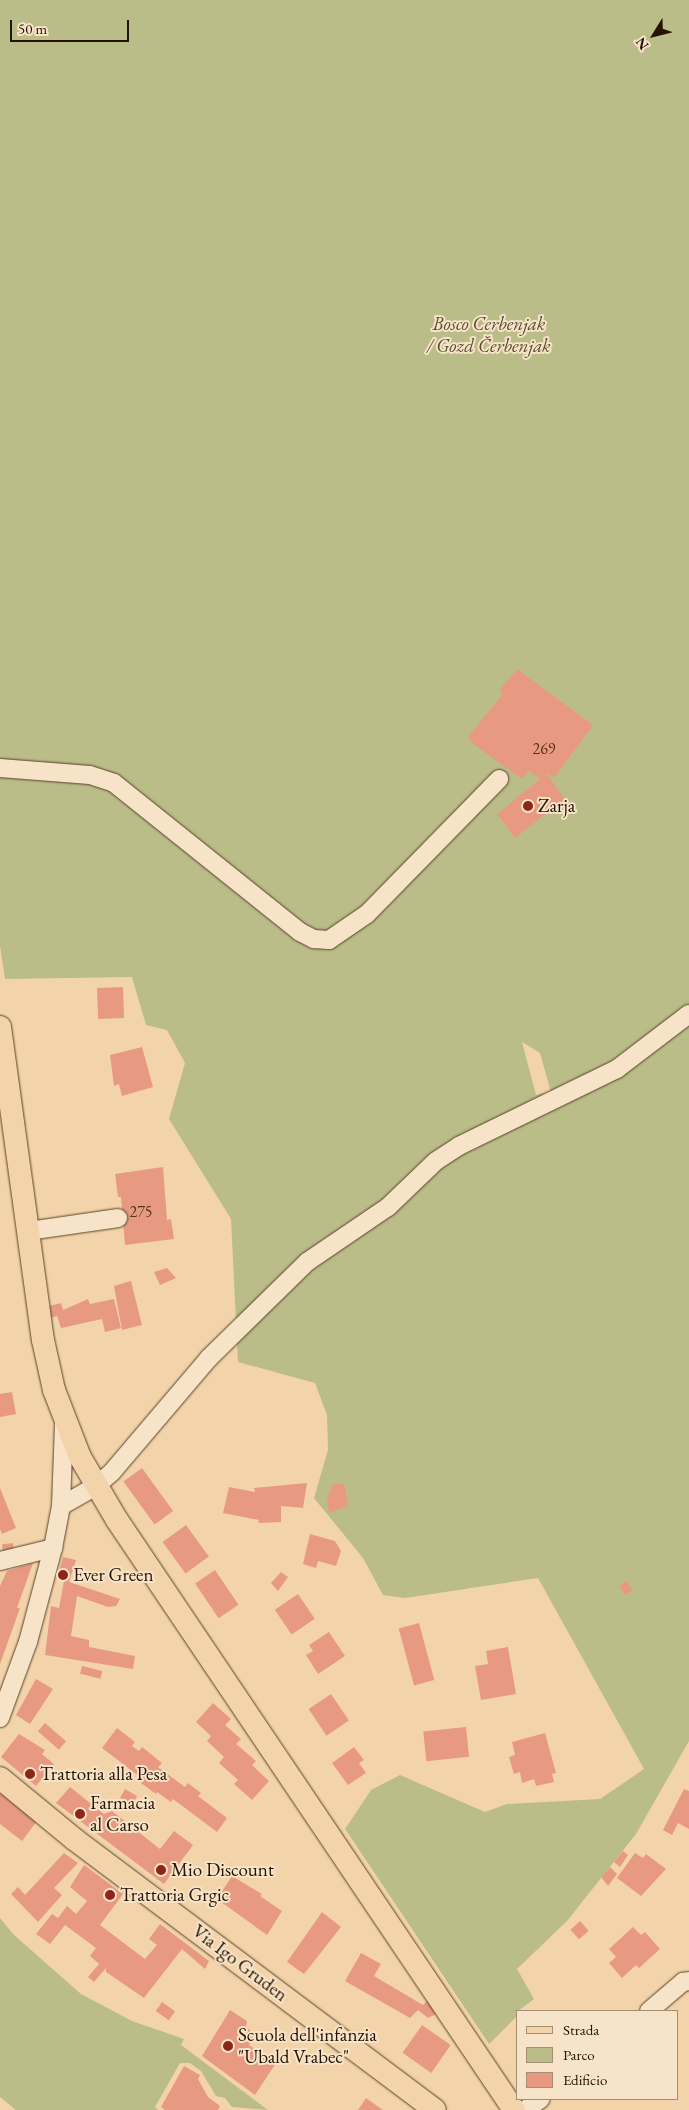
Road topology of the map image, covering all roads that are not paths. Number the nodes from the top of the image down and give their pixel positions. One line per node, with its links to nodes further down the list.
1 (0, 768): 2 (street)
2 (499, 779)
3 (689, 1014): 8 (street)
4 (0, 1027): 6 (main road)
5 (118, 1218): 6 (street)
6 (28, 1231): 7 (main road)
7 (64, 1421): 8 (main road); 9 (street)
8 (96, 1486): 9 (street); 18 (main road)
9 (61, 1506): 10 (street)
10 (53, 1548): 11 (street); 12 (street)
11 (0, 1562)
12 (0, 1718)
13 (0, 1778): 17 (main road, Via Igo Gruden)
14 (689, 1981): 15 (street)
15 (650, 2010)
16 (540, 2100): 19 (street)
17 (430, 2109)
18 (514, 2110)
19 (525, 2110)

